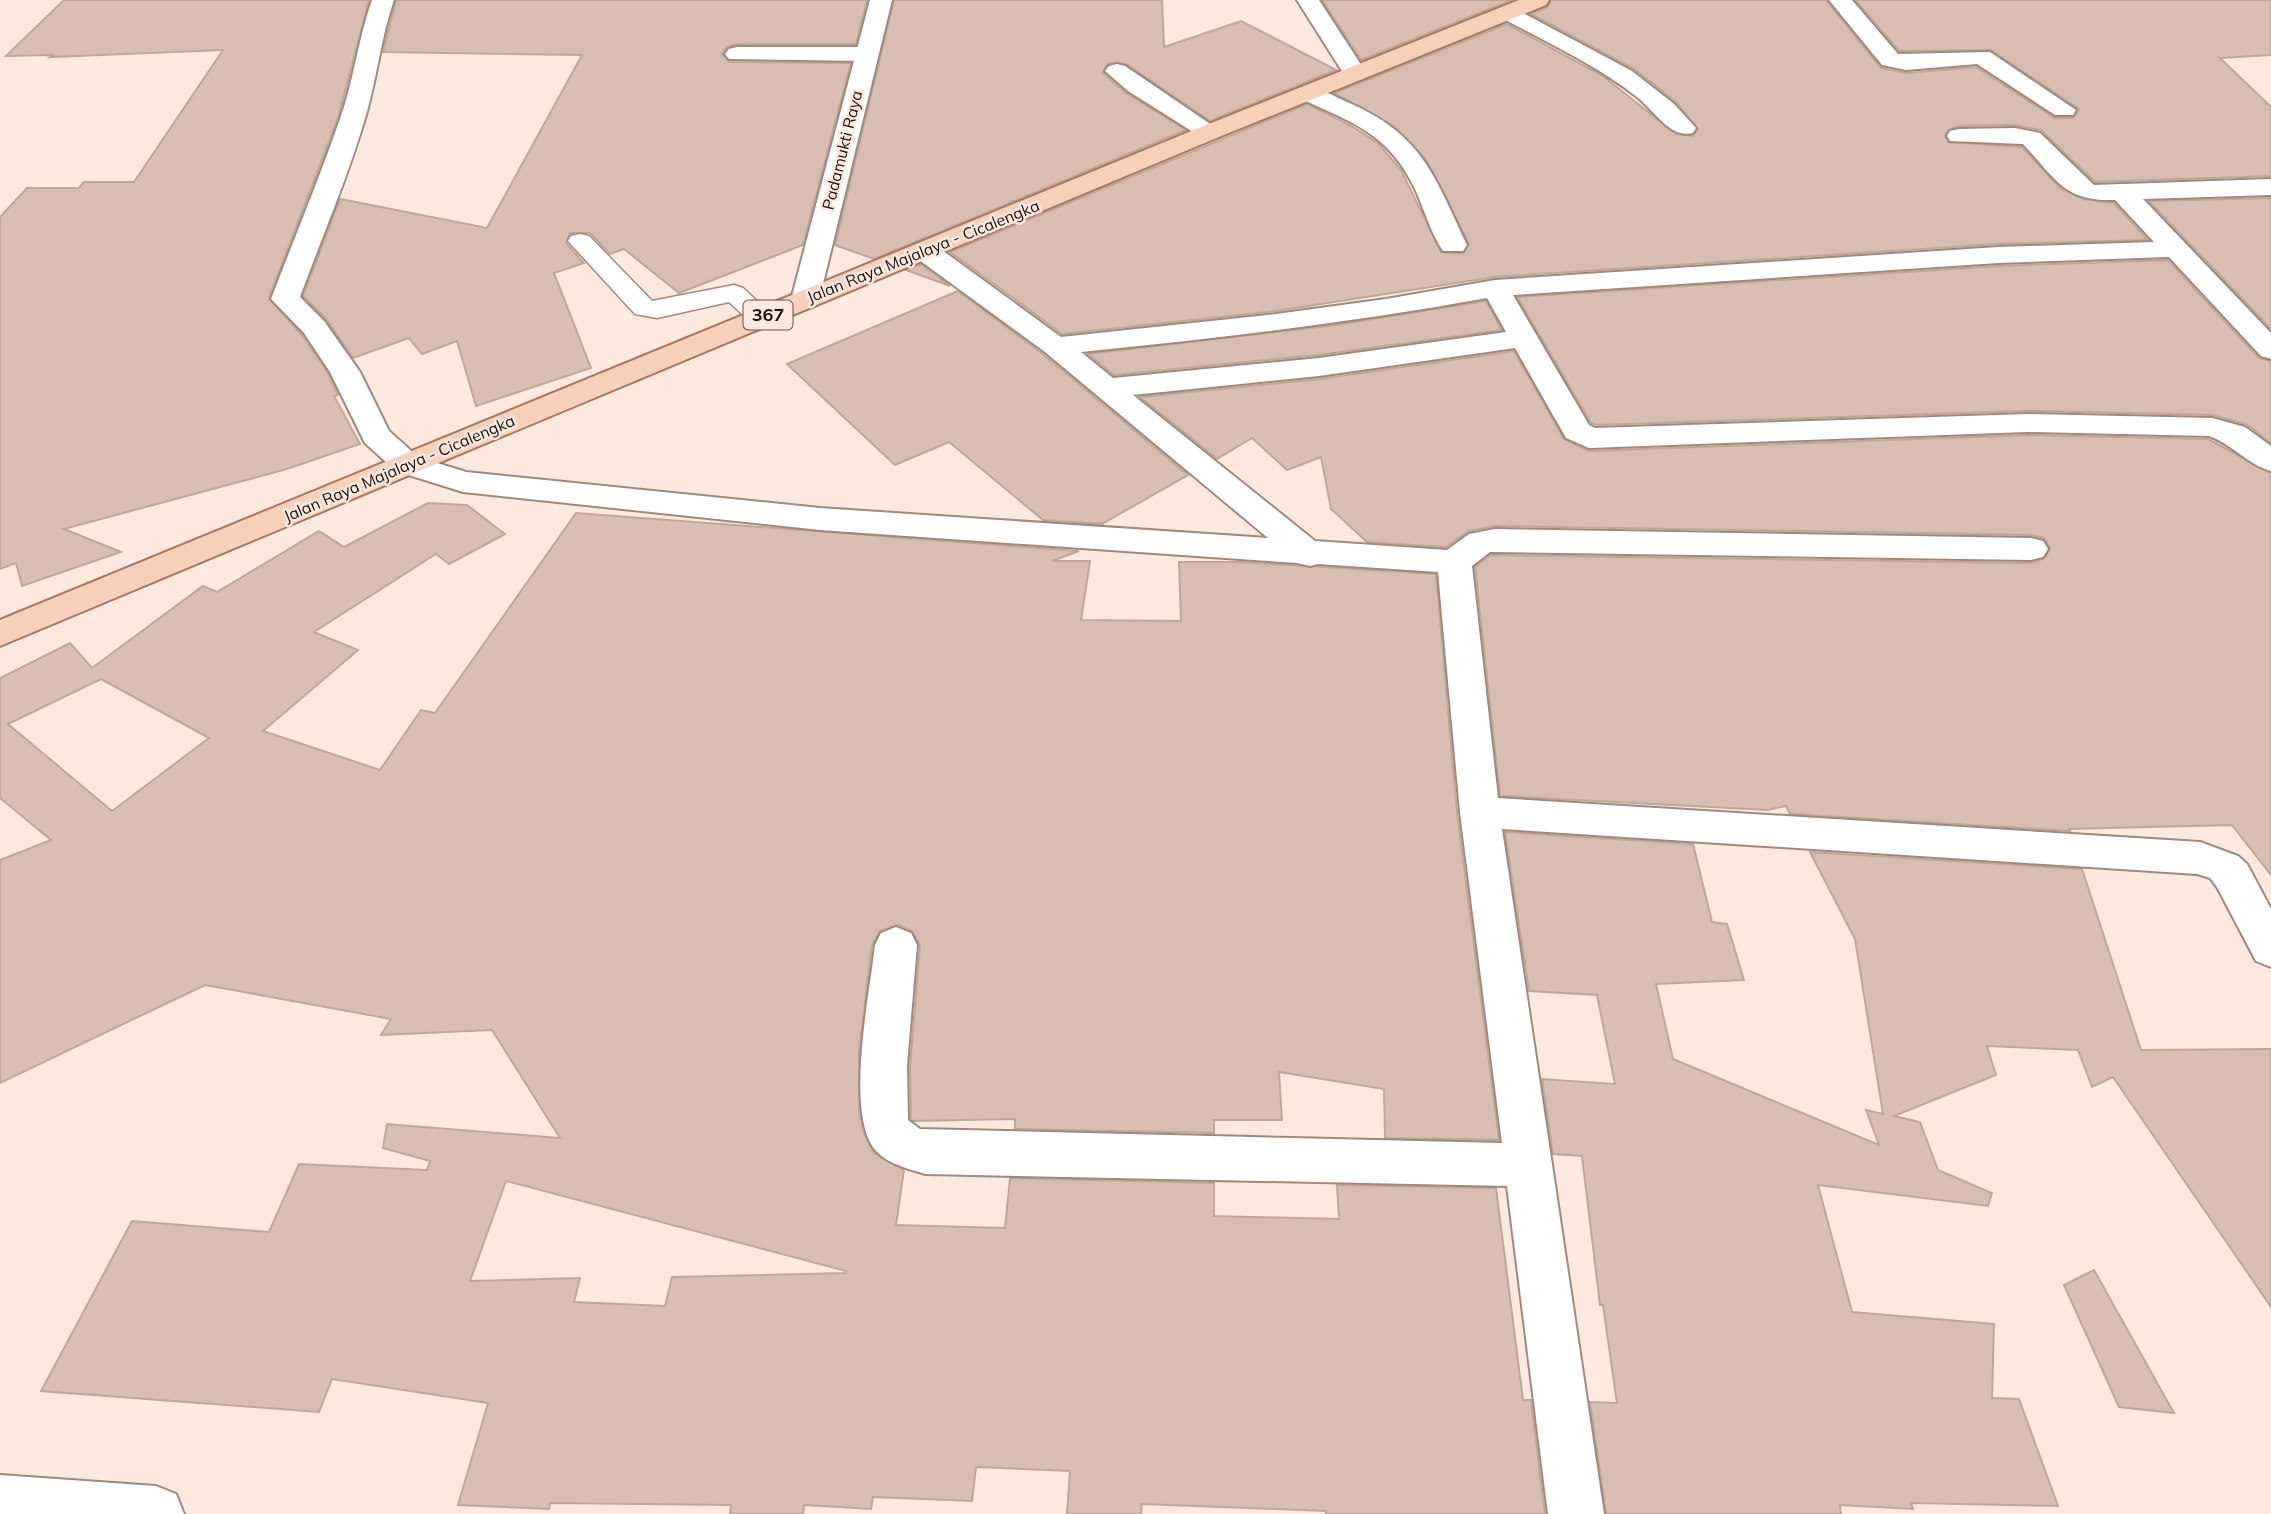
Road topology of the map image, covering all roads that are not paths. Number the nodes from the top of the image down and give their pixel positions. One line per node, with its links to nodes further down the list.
1 (383, 0): 30 (street)
2 (881, 0): 8 (street, Padamukti Raya)
3 (1308, 0): 10 (street)
4 (1538, 0): 6 (main road, Jalan Raya Majalaya - Cicalengka / 367)
5 (1840, 0): 12 (street)
6 (1508, 12): 10 (main road, Jalan Raya Majalaya - Cicalengka / 367); 13 (street)
7 (737, 54): 8 (street)
8 (866, 54): 23 (street, Padamukti Raya)
9 (1117, 71): 14 (street)
10 (1355, 74): 11 (main road, Jalan Raya Majalaya - Cicalengka / 367)
11 (1307, 93): 14 (main road, Jalan Raya Majalaya - Cicalengka / 367); 19 (street)
12 (2064, 110)
13 (1684, 128)
14 (1210, 132): 21 (main road, Jalan Raya Majalaya - Cicalengka / 367)
15 (1959, 136): 17 (street)
16 (2271, 187): 17 (street)
17 (2122, 192): 20 (street)
18 (580, 241): 24 (lane)
19 (1453, 245)
20 (2177, 249): 22 (street); 27 (street)
21 (925, 251): 23 (main road, Jalan Raya Majalaya - Cicalengka / 367); 26 (street)
22 (1495, 288): 25 (street); 26 (street)
23 (805, 300): 24 (main road, Jalan Raya Majalaya - Cicalengka / 367)
24 (762, 318): 30 (main road, Jalan Raya Majalaya - Cicalengka / 367)
25 (1526, 338): 28 (street); 29 (street)
26 (1055, 346): 28 (street)
27 (2271, 350)
28 (1107, 388): 32 (street)
29 (2271, 461)
30 (407, 464): 32 (street); 34 (main road, Jalan Raya Majalaya - Cicalengka / 367)
31 (2031, 549): 33 (street)
32 (1310, 555): 33 (street)
33 (1454, 562): 35 (street)
34 (0, 634)
35 (1480, 811): 37 (street); 38 (street)
36 (896, 945): 38 (street)
37 (2271, 949)
38 (1529, 1165): 41 (street)
39 (0, 1502): 40 (street)
40 (156, 1514)
41 (1576, 1514)

